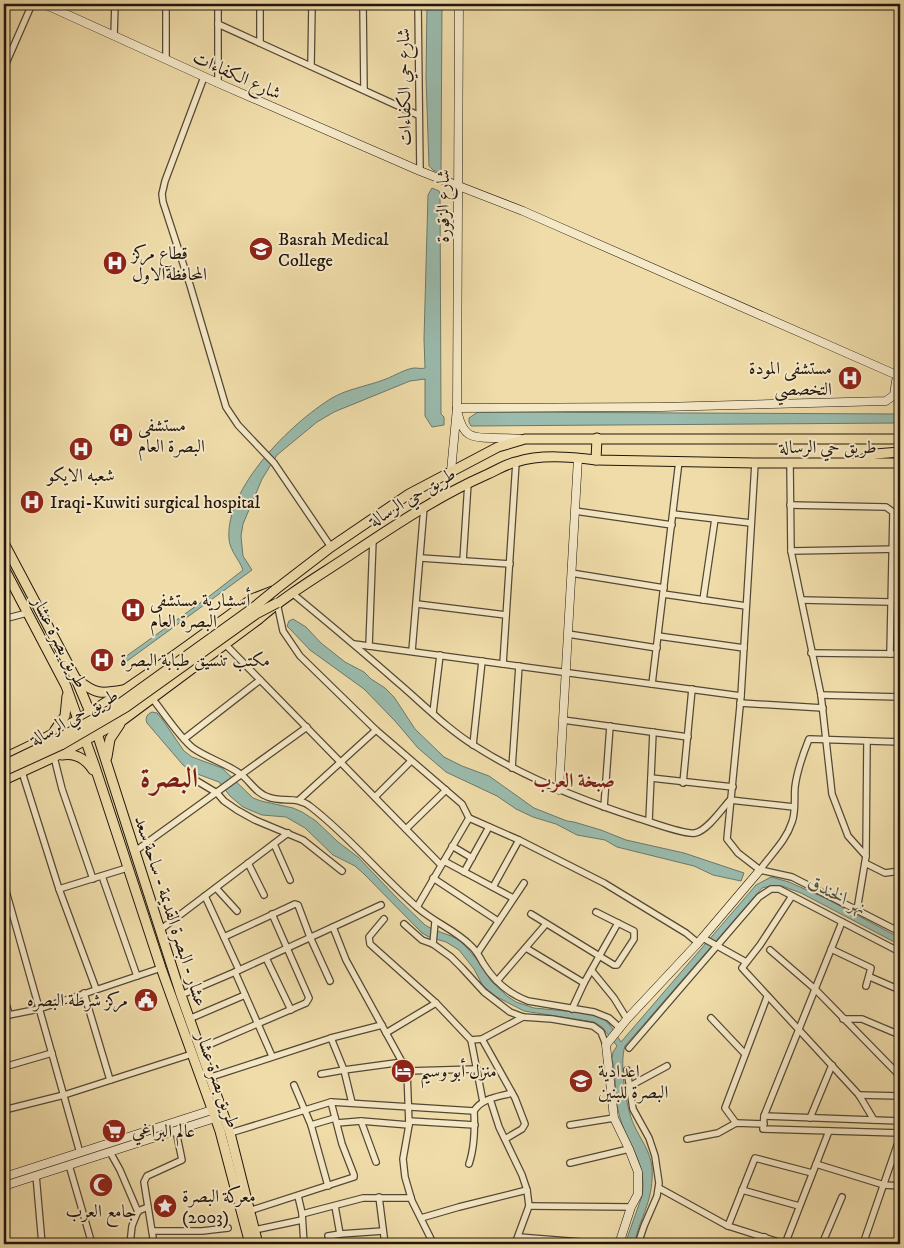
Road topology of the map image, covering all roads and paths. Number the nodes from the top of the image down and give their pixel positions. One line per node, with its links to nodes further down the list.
1 (32, 4): 17 (street)
2 (44, 4): 11 (street, شارع الكفاءات)
3 (114, 4): 13 (street)
4 (166, 4): 15 (street)
5 (218, 4): 12 (street)
6 (260, 4): 14 (street)
7 (312, 4): 16 (street)
8 (363, 4): 20 (street)
9 (418, 4): 21 (street, شارع حي الكفاءات)
10 (459, 4): 23 (street, شارع الزقورة)
11 (58, 7): 13 (street, شارع الكفاءات)
12 (218, 24): 14 (street); 19 (street)
13 (114, 36): 15 (street, شارع الكفاءات)
14 (260, 43): 16 (street)
15 (166, 60): 18 (street, شارع الكفاءات)
16 (311, 66): 20 (street)
17 (4, 68)
18 (204, 77): 19 (street, شارع الكفاءات); 51 (street)
19 (218, 83): 22 (street, شارع الكفاءات)
20 (364, 90): 21 (street)
21 (418, 115): 22 (street, شارع حي الكفاءات)
22 (420, 171): 23 (street, شارع الكفاءات)
23 (459, 186): 24 (street, شارع الكفاءات); 25 (street, شارع الزقورة)
24 (900, 376): 25 (street)
25 (457, 408): 27 (street, شارع الزقورة); 40 (street, شارع الزقورة)
26 (597, 438): 27 (main road, طريق حي الرسالة); 28 (main road, طريق حي الرسالة); 31 (main road)
27 (525, 439): 40 (main road, طريق حي الرسالة)
28 (900, 439)
29 (900, 452): 34 (main road)
30 (578, 458): 31 (main road, طريق حي الرسالة); 33 (main road, طريق حي الرسالة); 44 (street)
31 (596, 460): 32 (main road, طريق حي الرسالة)
32 (680, 461): 35 (main road, طريق حي الرسالة); 45 (street)
33 (516, 462): 41 (main road, طريق حي الرسالة); 57 (street)
34 (855, 462): 36 (main road, طريق حي الرسالة); 37 (main road, طريق حي الرسالة)
35 (755, 463): 36 (main road, طريق حي الرسالة); 47 (street)
36 (790, 463): 42 (street)
37 (885, 463): 38 (main road, طريق حي الرسالة); 39 (main road)
38 (900, 463)
39 (900, 467)
40 (451, 470): 51 (main road, طريق حي الرسالة)
41 (468, 483): 43 (main road, طريق حي الرسالة); 56 (street)
42 (790, 505): 52 (street); 54 (street)
43 (424, 507): 49 (main road, طريق حي الرسالة); 55 (street)
44 (575, 511): 48 (street); 59 (street)
45 (673, 514): 46 (street); 48 (street)
46 (715, 519): 47 (street); 63 (street)
47 (751, 523): 68 (street)
48 (672, 525): 61 (street)
49 (374, 539): 62 (main road, طريق حي الرسالة); 76 (street)
50 (4, 543): 88 (main road, عشار - البصرة القديمة - ساحة سعد)
51 (331, 547): 60 (main road, طريق حي الرسالة)
52 (891, 548): 53 (street); 54 (street); 65 (street)
53 (900, 549)
54 (790, 551): 64 (street)
55 (421, 558): 56 (street); 67 (street)
56 (463, 561): 57 (street)
57 (510, 564): 70 (street)
58 (4, 568): 69 (main road, طريق بصرة عشار)
59 (572, 572): 61 (street); 72 (street)
60 (275, 590): 92 (main road, طريق حي الرسالة); 123 (main road, طريق حي الرسالة, bridge)
61 (664, 591): 63 (street); 73 (street)
62 (292, 594): 66 (main road, طريق حي الرسالة); 75 (street)
63 (703, 600): 68 (street)
64 (802, 600): 65 (street); 80 (street)
65 (890, 602): 81 (street)
66 (277, 603): 74 (main road); 107 (street); 125 (main road, طريق حي الرسالة, bridge)
67 (417, 604): 70 (street); 79 (street)
68 (746, 606): 78 (street)
69 (28, 613): 71 (street); 91 (main road, طريق بصرة عشار)
70 (506, 615): 85 (street)
71 (4, 619)
72 (568, 634): 77 (street); 87 (street)
73 (658, 636): 77 (street); 78 (street)
74 (226, 644): 89 (street); 97 (main road)
75 (354, 644): 76 (street); 101 (street)
76 (369, 646): 79 (street)
77 (656, 648): 90 (street)
78 (744, 648): 95 (street)
79 (412, 651): 83 (street)
80 (811, 653): 81 (street); 94 (street)
81 (890, 654): 82 (street)
82 (900, 654)
83 (440, 655): 84 (street); 101 (street)
84 (482, 661): 85 (street); 117 (street)
85 (502, 664): 86 (street)
86 (519, 666): 87 (street); 124 (street)
87 (566, 672): 90 (street); 104 (street)
88 (76, 679): 92 (main road); 100 (main road, عشار - البصرة القديمة - ساحة سعد)
89 (260, 680): 106 (street); 112 (street)
90 (652, 684): 93 (street)
91 (66, 686): 102 (main road, طريق بصرة عشار); 111 (main road)
92 (128, 688): 100 (main road, طريق حي الرسالة)
93 (692, 689): 95 (street); 110 (street)
94 (820, 695): 96 (street); 99 (street)
95 (741, 696): 98 (street)
96 (900, 697)
97 (152, 698): 103 (main road); 112 (street)
98 (740, 703): 99 (street); 133 (street)
99 (823, 708): 113 (street)
100 (91, 712): 102 (main road, طريق حي الرسالة); 109 (main road, عشار - البصرة القديمة - ساحة سعد)
101 (433, 713): 117 (street)
102 (78, 720): 111 (main road, طريق حي الرسالة); 114 (main road, طريق بصرة عشار)
103 (123, 720): 109 (main road); 122 (main road)
104 (563, 720): 105 (street); 135 (street)
105 (610, 726): 108 (street); 140 (street)
106 (307, 727): 121 (street); 128 (street)
107 (376, 730): 120 (street); 121 (street)
108 (652, 732): 110 (street); 129 (street)
109 (98, 734): 114 (main road); 122 (main road, عشار - البصرة القديمة - ساحة سعد)
110 (688, 737): 132 (street)
111 (47, 738): 119 (main road, طريق حي الرسالة)
112 (184, 739): 128 (street)
113 (825, 740): 115 (street); 141 (street); 151 (street)
114 (85, 741): 118 (main road); 127 (main road, طريق بصرة عشار)
115 (867, 741): 116 (street); 151 (street)
116 (900, 742)
117 (473, 745): 124 (street)
118 (54, 757): 126 (main road); 127 (main road); 162 (street)
119 (4, 758)
120 (411, 761): 134 (street); 137 (street)
121 (341, 762): 137 (street); 138 (street)
122 (106, 763): 150 (main road, عشار - البصرة القديمة - ساحة سعد)
123 (4, 765)
124 (512, 768): 135 (street)
125 (4, 771)
126 (22, 772): 130 (main road); 169 (street)
127 (97, 775): 156 (main road, طريق بصرة عشار)
128 (239, 776): 136 (street); 138 (street)
129 (651, 778): 132 (street); 143 (street)
130 (4, 780)
131 (198, 781): 136 (street)
132 (683, 783): 133 (street)
133 (733, 787): 139 (street)
134 (446, 790): 142 (street); 145 (street)
135 (559, 790): 140 (street)
136 (218, 791): 146 (street); 150 (street)
137 (375, 797): 145 (street)
138 (299, 800): 175 (street)
139 (730, 800): 141 (street); 143 (street); 157 (street)
140 (604, 807): 143 (street)
141 (794, 807): 157 (street)
142 (469, 818): 144 (street); 149 (street)
143 (649, 821)
144 (489, 828): 147 (street); 152 (street)
145 (406, 829): 154 (street)
146 (288, 833): 148 (street); 158 (street)
147 (519, 840): 167 (street); 193 (street)
148 (274, 844): 153 (street); 164 (street)
149 (452, 846): 152 (street); 154 (street)
150 (134, 852): 189 (main road, عشار - البصرة القديمة - ساحة سعد)
151 (866, 856): 155 (street)
152 (472, 858): 160 (street)
153 (248, 863): 168 (street); 170 (street)
154 (442, 863): 160 (street); 163 (street)
155 (865, 863): 159 (street); 176 (street)
156 (126, 868): 161 (street); 205 (main road, طريق بصرة عشار)
157 (760, 870): 176 (street); 193 (street)
158 (342, 871)
159 (900, 871)
160 (464, 872): 167 (street)
161 (102, 876): 162 (street); 208 (street)
162 (93, 878): 169 (street)
163 (433, 878): 175 (street); 182 (street)
164 (290, 880)
165 (524, 883): 173 (street)
166 (4, 884): 223 (street)
167 (493, 887): 173 (street)
168 (216, 888): 171 (street); 177 (street)
169 (59, 889): 214 (street)
170 (264, 895)
171 (205, 896): 189 (street); 192 (street)
172 (792, 896): 183 (street); 195 (street); 204 (street)
173 (513, 898): 182 (street)
174 (381, 905): 188 (street)
175 (417, 907): 187 (street)
176 (857, 910): 190 (street)
177 (237, 911)
178 (596, 912): 184 (street)
179 (272, 914): 191 (street); 192 (street); 196 (street)
180 (531, 914): 186 (street)
181 (384, 920): 222 (street)
182 (498, 921): 200 (street)
183 (842, 922): 198 (street); 201 (street)
184 (618, 923): 202 (street); 202 (street)
185 (404, 924): 194 (street)
186 (546, 924): 197 (street); 202 (street)
187 (434, 925): 194 (street); 200 (street)
188 (333, 927): 191 (street); 233 (street)
189 (160, 930): 218 (main road, عشار - البصرة القديمة - ساحة سعد)
190 (900, 932)
191 (310, 937): 196 (street); 210 (street)
192 (224, 938): 206 (street)
193 (702, 940): 195 (street); 230 (street)
194 (433, 942): 227 (street)
195 (717, 946): 204 (street); 242 (street)
196 (287, 948): 203 (street); 225 (street)
197 (526, 948): 211 (street); 212 (street)
198 (831, 949): 209 (street); 215 (street)
199 (770, 950): 215 (street)
200 (478, 952): 211 (street)
201 (900, 952)
202 (600, 956): 207 (street)
203 (266, 958): 206 (street); 225 (street)
204 (746, 962): 221 (street)
205 (161, 968): 208 (street); 243 (main road, طريق بصرة عشار)
206 (237, 971): 218 (street); 219 (street)
207 (592, 971): 212 (street); 230 (street)
208 (137, 976): 214 (street)
209 (870, 977): 213 (street); 216 (street)
210 (330, 981)
211 (497, 981): 224 (street)
212 (584, 983): 224 (street)
213 (866, 986)
214 (96, 989): 217 (street)
215 (815, 989): 231 (street); 235 (street)
216 (900, 990)
217 (84, 993): 223 (street); 258 (street)
218 (181, 995): 229 (main road, عشار - البصرة القديمة - ساحة سعد)
219 (245, 995): 229 (street); 232 (street)
220 (4, 997): 226 (street)
221 (767, 997): 235 (street); 245 (street)
222 (436, 1003): 236 (street); 240 (street)
223 (39, 1009): 226 (street); 244 (street)
224 (572, 1009): 234 (street)
225 (290, 1010): 232 (street)
226 (7, 1015)
227 (523, 1017): 239 (street); 241 (street)
228 (711, 1018): 245 (street)
229 (189, 1019): 243 (main road, عشار - البصرة القديمة - ساحة سعد)
230 (627, 1019): 234 (street)
231 (843, 1019): 237 (street); 256 (street)
232 (258, 1024): 243 (street); 246 (street)
233 (382, 1025): 236 (street); 238 (street)
234 (618, 1030): 241 (street)
235 (800, 1030): 248 (street); 274 (street)
236 (386, 1033): 247 (street)
237 (900, 1035)
238 (331, 1038): 246 (street); 252 (street)
239 (482, 1039): 240 (street); 261 (street)
240 (471, 1040): 251 (street)
241 (608, 1043): 275 (street)
242 (629, 1048)
243 (196, 1051): 257 (main road, عشار - البصرة القديمة - ساحة سعد); 258 (street); 273 (main road, طريق بصرة عشار)
244 (52, 1053): 250 (street); 262 (street)
245 (745, 1054): 282 (street)
246 (272, 1056): 257 (street)
247 (403, 1062): 252 (street); 254 (street)
248 (832, 1065): 263 (street); 276 (street)
249 (667, 1066): 260 (street)
250 (4, 1067)
251 (477, 1069): 254 (street); 267 (street)
252 (344, 1070): 255 (street); 268 (street)
253 (627, 1070): 260 (street)
254 (407, 1071): 269 (street)
255 (321, 1074)
256 (900, 1076)
257 (211, 1077): 290 (main road, عشار - البصرة القديمة - ساحة سعد)
258 (110, 1080): 262 (street)
259 (294, 1085): 271 (street)
260 (630, 1086): 309 (street)
261 (512, 1093): 265 (street); 292 (street)
262 (64, 1095): 270 (street); 296 (street)
263 (859, 1095): 264 (street); 278 (street)
264 (900, 1096)
265 (490, 1100): 267 (street); 292 (street)
266 (331, 1102): 268 (street); 271 (street); 277 (street)
267 (483, 1102): 272 (street)
268 (352, 1103): 269 (street)
269 (410, 1108): 272 (street); 281 (street)
270 (4, 1110)
271 (305, 1110): 283 (street); 290 (street)
272 (474, 1111): 284 (street)
273 (214, 1114): 287 (street); 296 (street); 338 (main road, طريق بصرة عشار)
274 (764, 1116): 276 (street); 286 (street)
275 (614, 1118): 285 (street); 294 (street)
276 (810, 1118): 278 (street)
277 (336, 1120): 279 (street); 283 (street); 307 (street)
278 (874, 1120): 280 (street)
279 (361, 1121): 281 (street); 297 (street)
280 (900, 1121)
281 (409, 1123): 284 (street); 314 (street)
282 (736, 1123): 286 (street); 293 (street)
283 (310, 1125): 307 (street)
284 (475, 1125): 298 (street)
285 (570, 1125)
286 (763, 1126): 288 (street)
287 (176, 1131): 295 (street); 319 (street)
288 (829, 1131): 289 (street); 300 (street)
289 (900, 1132)
290 (230, 1133): 321 (main road, عشار - البصرة القديمة - ساحة سعد)
291 (900, 1137): 305 (street)
292 (505, 1139): 310 (street)
293 (687, 1139)
294 (629, 1149): 299 (street); 320 (street)
295 (110, 1152): 301 (street); 322 (street)
296 (80, 1153): 304 (street)
297 (376, 1162)
298 (469, 1164)
299 (570, 1164)
300 (816, 1164): 302 (street); 305 (street)
301 (69, 1165): 303 (street); 335 (street)
302 (812, 1173): 311 (street); 318 (street)
303 (36, 1175): 306 (street); 334 (street)
304 (4, 1177)
305 (884, 1185): 308 (street); 350 (street)
306 (4, 1186)
307 (328, 1186): 312 (street)
308 (900, 1186)
309 (658, 1188): 325 (street); 346 (street)
310 (527, 1190): 317 (street); 324 (street)
311 (742, 1190): 318 (street); 325 (street)
312 (298, 1196): 321 (street); 323 (street)
313 (379, 1197): 314 (street); 316 (street); 329 (street)
314 (411, 1198): 324 (street)
315 (842, 1198): 349 (street)
316 (335, 1206): 323 (street); 330 (street)
317 (529, 1206): 320 (street); 332 (street)
318 (800, 1206): 348 (street)
319 (148, 1207): 322 (street); 328 (street)
320 (631, 1207): 345 (street)
321 (249, 1211): 327 (main road, عشار - البصرة القديمة - ساحة سعد)
322 (138, 1212): 336 (street)
323 (302, 1217): 327 (street); 340 (street)
324 (421, 1218): 342 (street)
325 (728, 1226): 333 (street)
326 (228, 1228): 328 (street)
327 (254, 1230): 339 (main road, عشار - البصرة القديمة - ساحة سعد)
328 (152, 1231): 337 (street)
329 (383, 1231): 330 (street); 341 (street)
330 (340, 1234): 331 (street)
331 (328, 1236)
332 (518, 1237): 343 (street); 344 (street)
333 (764, 1237): 347 (street); 348 (street)
334 (42, 1244)
335 (92, 1244)
336 (130, 1244)
337 (154, 1244)
338 (250, 1244)
339 (258, 1244)
340 (304, 1244)
341 (385, 1244)
342 (432, 1244)
343 (515, 1244)
344 (606, 1244)
345 (620, 1244)
346 (638, 1244)
347 (760, 1244)
348 (785, 1244)
349 (822, 1244)
350 (863, 1244)

